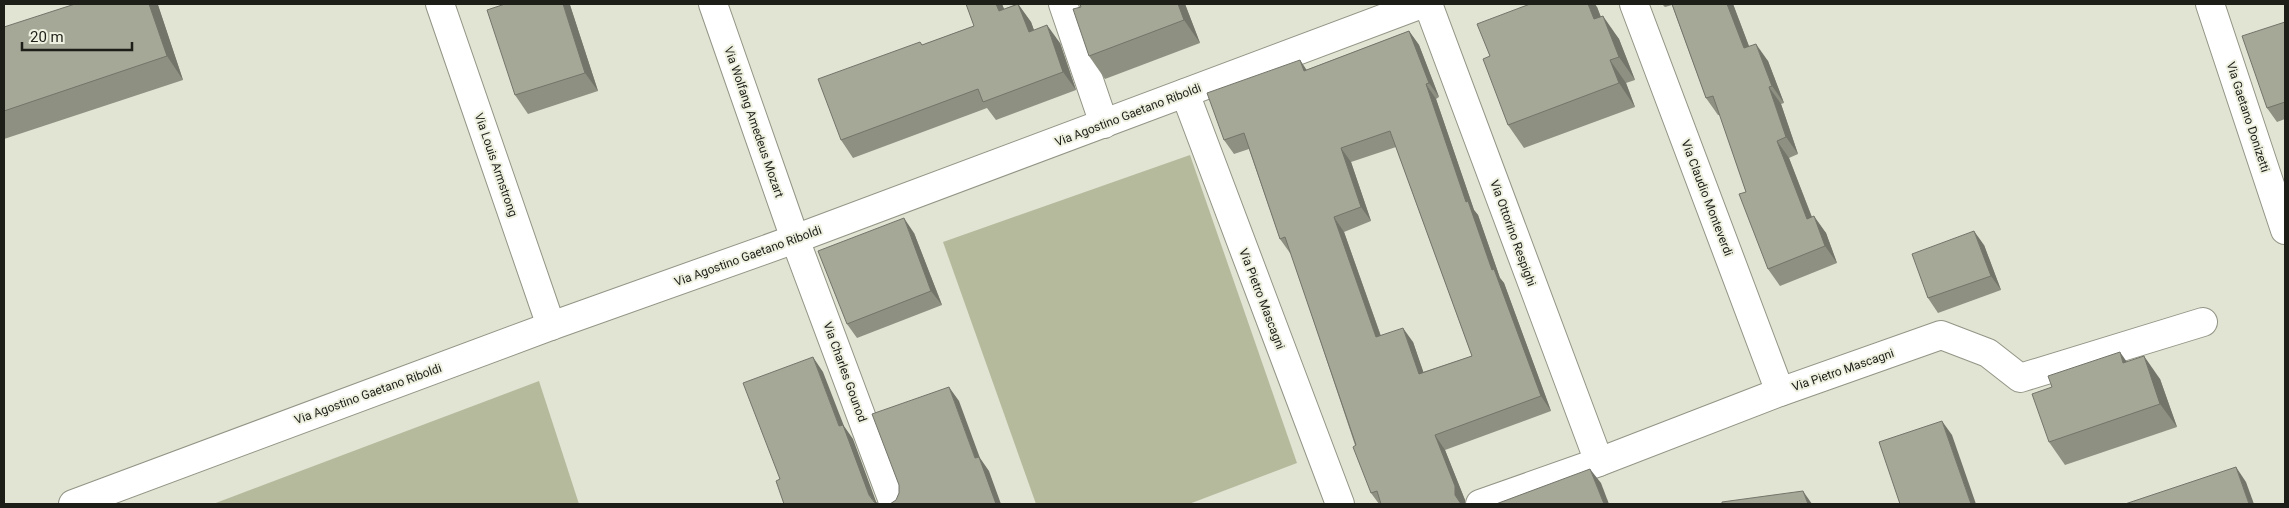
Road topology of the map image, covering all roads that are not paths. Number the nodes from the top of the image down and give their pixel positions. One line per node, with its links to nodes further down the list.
1 (440, 4): 13 (street, Via Louis Armstrong)
2 (714, 4): 11 (street, Via Wolfang Amedeus Mozart)
3 (1063, 4): 9 (street)
4 (1422, 4): 8 (street, Via Agostino Gaetano Riboldi)
5 (1428, 4): 15 (street, Via Ottorino Respighi)
6 (1634, 4): 14 (street, Via Claudio Monteverdi)
7 (2210, 4): 10 (street, Via Gaetano Donizetti)
8 (1185, 93): 9 (street, Via Agostino Gaetano Riboldi); 19 (street, Via Pietro Mascagni)
9 (1104, 124): 11 (street, Via Agostino Gaetano Riboldi)
10 (2285, 230)
11 (795, 239): 13 (street, Via Agostino Gaetano Riboldi); 18 (street, Via Charles Gounod)
12 (2203, 322): 14 (street, Via Pietro Mascagni)
13 (551, 326): 16 (street, Via Agostino Gaetano Riboldi)
14 (1780, 392): 15 (street, Via Pietro Mascagni)
15 (1599, 462): 17 (street, Via Pietro Mascagni)
16 (87, 502)
17 (1491, 502)
18 (894, 504)
19 (1340, 504)

